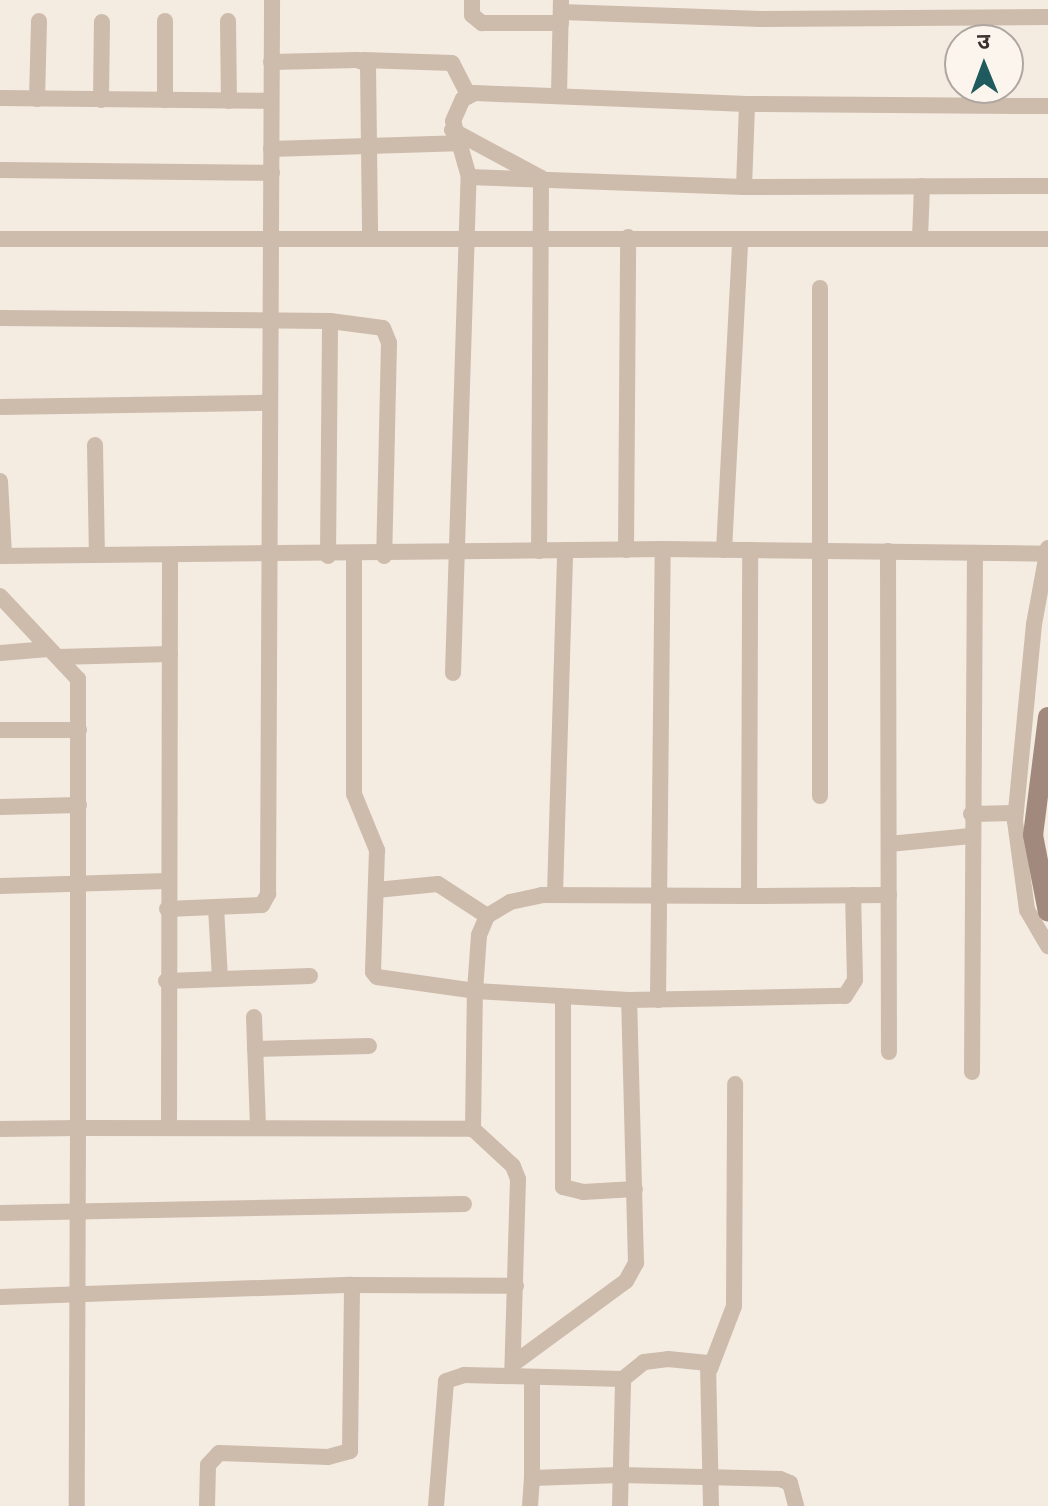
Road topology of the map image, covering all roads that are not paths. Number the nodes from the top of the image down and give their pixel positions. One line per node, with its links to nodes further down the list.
1 (272, 0): 15 (street)
2 (472, 0): 6 (street)
3 (702, 0): 8 (street)
4 (762, 0): 9 (street)
5 (1002, 8): 7 (street); 9 (street)
6 (561, 12): 8 (street); 16 (street)
7 (1048, 17)
8 (703, 18): 9 (street)
9 (761, 19)
10 (39, 21): 19 (street)
11 (165, 21): 21 (street)
12 (228, 21): 22 (street)
13 (102, 22): 20 (street)
14 (363, 60): 15 (street); 17 (street); 28 (street)
15 (271, 62): 23 (street)
16 (559, 95): 17 (street); 24 (street)
17 (469, 96): 26 (street)
18 (0, 98): 19 (street)
19 (37, 99): 20 (street)
20 (101, 100): 21 (street)
21 (165, 100): 22 (street)
22 (229, 101): 23 (street)
23 (271, 101): 27 (street)
24 (747, 104): 25 (street); 35 (street)
25 (1048, 106)
26 (455, 136): 28 (street); 31 (street); 32 (street)
27 (271, 149): 28 (street); 30 (street)
28 (370, 149): 37 (street)
29 (0, 170): 30 (street)
30 (272, 173): 40 (street)
31 (469, 177): 32 (street); 36 (street)
32 (541, 178): 35 (street); 38 (street)
33 (922, 186): 34 (street); 35 (street); 41 (street)
34 (1048, 186)
35 (744, 187)
36 (466, 235): 37 (street); 38 (street); 61 (street)
37 (370, 236): 40 (street)
38 (541, 237): 39 (street); 58 (street)
39 (628, 237): 44 (street); 55 (street)
40 (270, 238): 42 (street); 47 (street)
41 (920, 238): 43 (street); 44 (street)
42 (0, 239)
43 (1048, 239)
44 (740, 240): 56 (street)
45 (820, 288): 59 (street)
46 (0, 318): 47 (street)
47 (271, 321): 48 (street); 49 (street)
48 (330, 321): 68 (street); 70 (street)
49 (268, 403): 50 (street); 67 (street)
50 (0, 407)
51 (95, 445): 65 (street)
52 (0, 481): 64 (street)
53 (663, 549): 55 (street); 56 (street); 93 (street)
54 (565, 550): 55 (street); 58 (street); 90 (street)
55 (626, 550)
56 (724, 550): 57 (street)
57 (750, 550): 59 (street); 94 (street)
58 (539, 551): 61 (street)
59 (819, 551): 60 (street); 79 (street)
60 (888, 551): 63 (street); 85 (street)
61 (454, 552): 70 (street); 75 (street)
62 (1047, 552): 63 (street); 82 (street)
63 (975, 553): 83 (street)
64 (2, 555): 65 (street)
65 (97, 555): 66 (street)
66 (170, 555): 67 (street); 74 (street)
67 (269, 556): 68 (street); 95 (street)
68 (328, 556): 69 (street)
69 (354, 556): 70 (street); 89 (street)
70 (384, 556)
71 (0, 596): 73 (street)
72 (0, 653): 73 (street)
73 (53, 653): 74 (street); 78 (street)
74 (170, 654): 86 (street)
75 (453, 673)
76 (1048, 717): 97 (street)
77 (0, 730): 78 (street)
78 (79, 730): 80 (street)
79 (820, 796)
80 (79, 805): 81 (street); 87 (street)
81 (0, 807)
82 (1015, 813): 83 (street); 99 (street)
83 (971, 814): 84 (street)
84 (971, 836): 85 (street); 111 (street)
85 (889, 844): 92 (street)
86 (167, 881): 87 (street); 96 (street)
87 (81, 885): 88 (street); 114 (street)
88 (0, 886)
89 (376, 890): 98 (street); 103 (street)
90 (555, 894): 93 (street); 98 (street)
91 (853, 895): 92 (street); 94 (street); 106 (street)
92 (889, 895): 110 (street)
93 (663, 896): 94 (street); 106 (street)
94 (749, 896)
95 (216, 907): 96 (street); 101 (street)
96 (167, 909): 102 (street)
97 (1048, 912)
98 (487, 916): 103 (street)
99 (1048, 946)
100 (310, 976): 101 (street)
101 (220, 979): 102 (street)
102 (166, 981): 115 (street)
103 (475, 991): 104 (street); 117 (street)
104 (563, 999): 105 (street); 118 (street)
105 (629, 1000): 106 (street); 118 (street)
106 (658, 1000)
107 (254, 1017): 109 (street)
108 (369, 1046): 109 (street)
109 (255, 1049): 113 (street)
110 (889, 1052)
111 (972, 1072)
112 (735, 1084): 126 (street)
113 (258, 1125): 115 (street); 117 (street)
114 (78, 1128): 115 (street); 116 (street); 121 (street)
115 (169, 1128)
116 (0, 1129)
117 (473, 1129): 123 (street)
118 (635, 1189): 127 (street)
119 (464, 1204): 121 (street)
120 (0, 1213): 121 (street)
121 (79, 1215): 124 (street)
122 (352, 1285): 123 (street); 124 (street); 134 (street)
123 (516, 1286): 127 (street)
124 (80, 1295): 125 (street); 133 (street)
125 (0, 1297)
126 (710, 1369): 129 (street); 131 (street)
127 (513, 1370): 128 (street); 135 (street)
128 (532, 1377): 129 (street); 132 (street)
129 (623, 1379): 130 (street)
130 (620, 1475): 131 (street); 132 (street); 137 (street)
131 (711, 1477): 138 (street); 139 (street)
132 (532, 1478): 136 (street)
133 (77, 1506)
134 (207, 1506)
135 (436, 1506)
136 (530, 1506)
137 (620, 1506)
138 (711, 1506)
139 (796, 1506)

